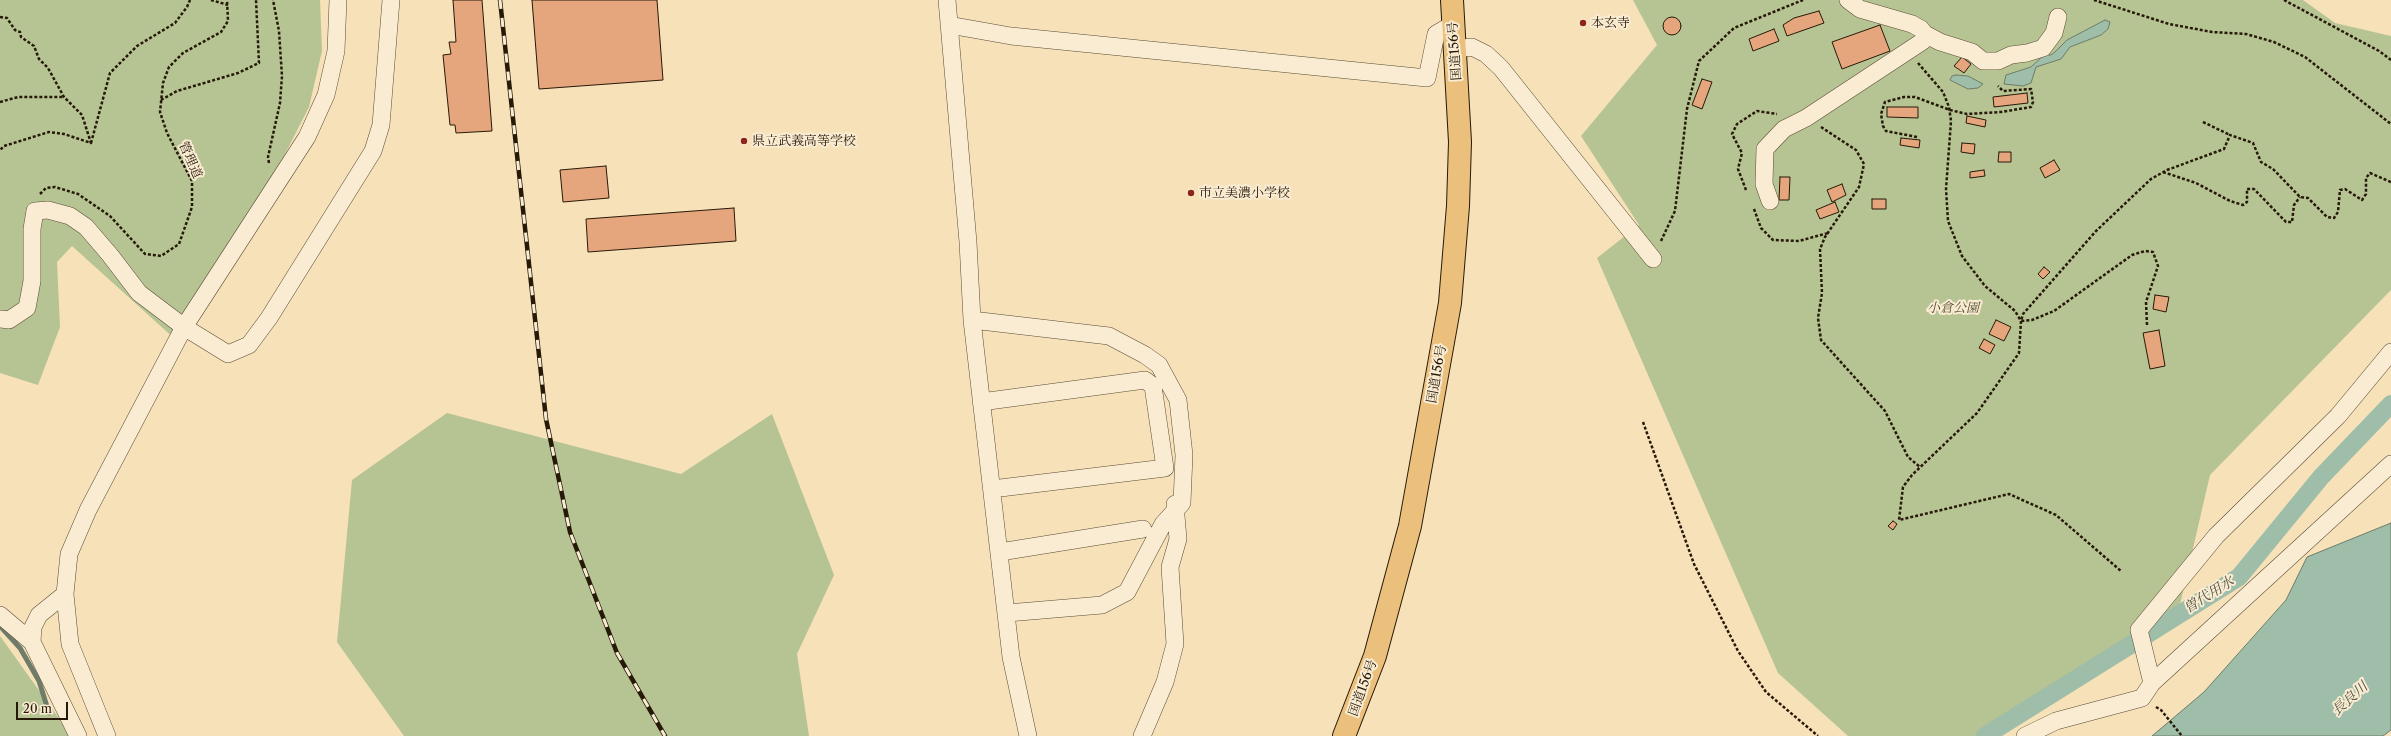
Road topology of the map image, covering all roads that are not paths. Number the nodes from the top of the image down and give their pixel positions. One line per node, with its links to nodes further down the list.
1 (338, 0): 15 (street)
2 (391, 0): 15 (street)
3 (947, 0): 8 (street)
4 (1452, 0): 7 (highway, 国道156号)
5 (1848, 0): 9 (street)
6 (2058, 17): 9 (street)
7 (1453, 24): 8 (street); 10 (highway, 国道156号)
8 (948, 25): 14 (street)
9 (1925, 34): 11 (street)
10 (1455, 49): 12 (street); 33 (highway, 国道156号)
11 (1770, 201)
12 (1653, 259)
13 (0, 319): 15 (street)
14 (972, 320): 17 (street); 21 (street)
15 (184, 327): 24 (street)
16 (2391, 352): 28 (street)
17 (981, 402): 18 (street); 20 (street)
18 (1160, 439): 20 (street); 21 (street)
19 (2391, 464): 28 (street)
20 (992, 489): 23 (street)
21 (1176, 512): 25 (street); 32 (street)
22 (1143, 529): 23 (street)
23 (1000, 552): 25 (street)
24 (64, 594): 27 (street); 30 (street)
25 (1007, 613): 31 (street)
26 (0, 615): 27 (street)
27 (32, 642): 29 (street)
28 (2152, 683): 34 (street)
29 (78, 736)
30 (107, 736)
31 (1028, 736)
32 (1142, 736)
33 (1344, 736)
34 (2024, 736)

